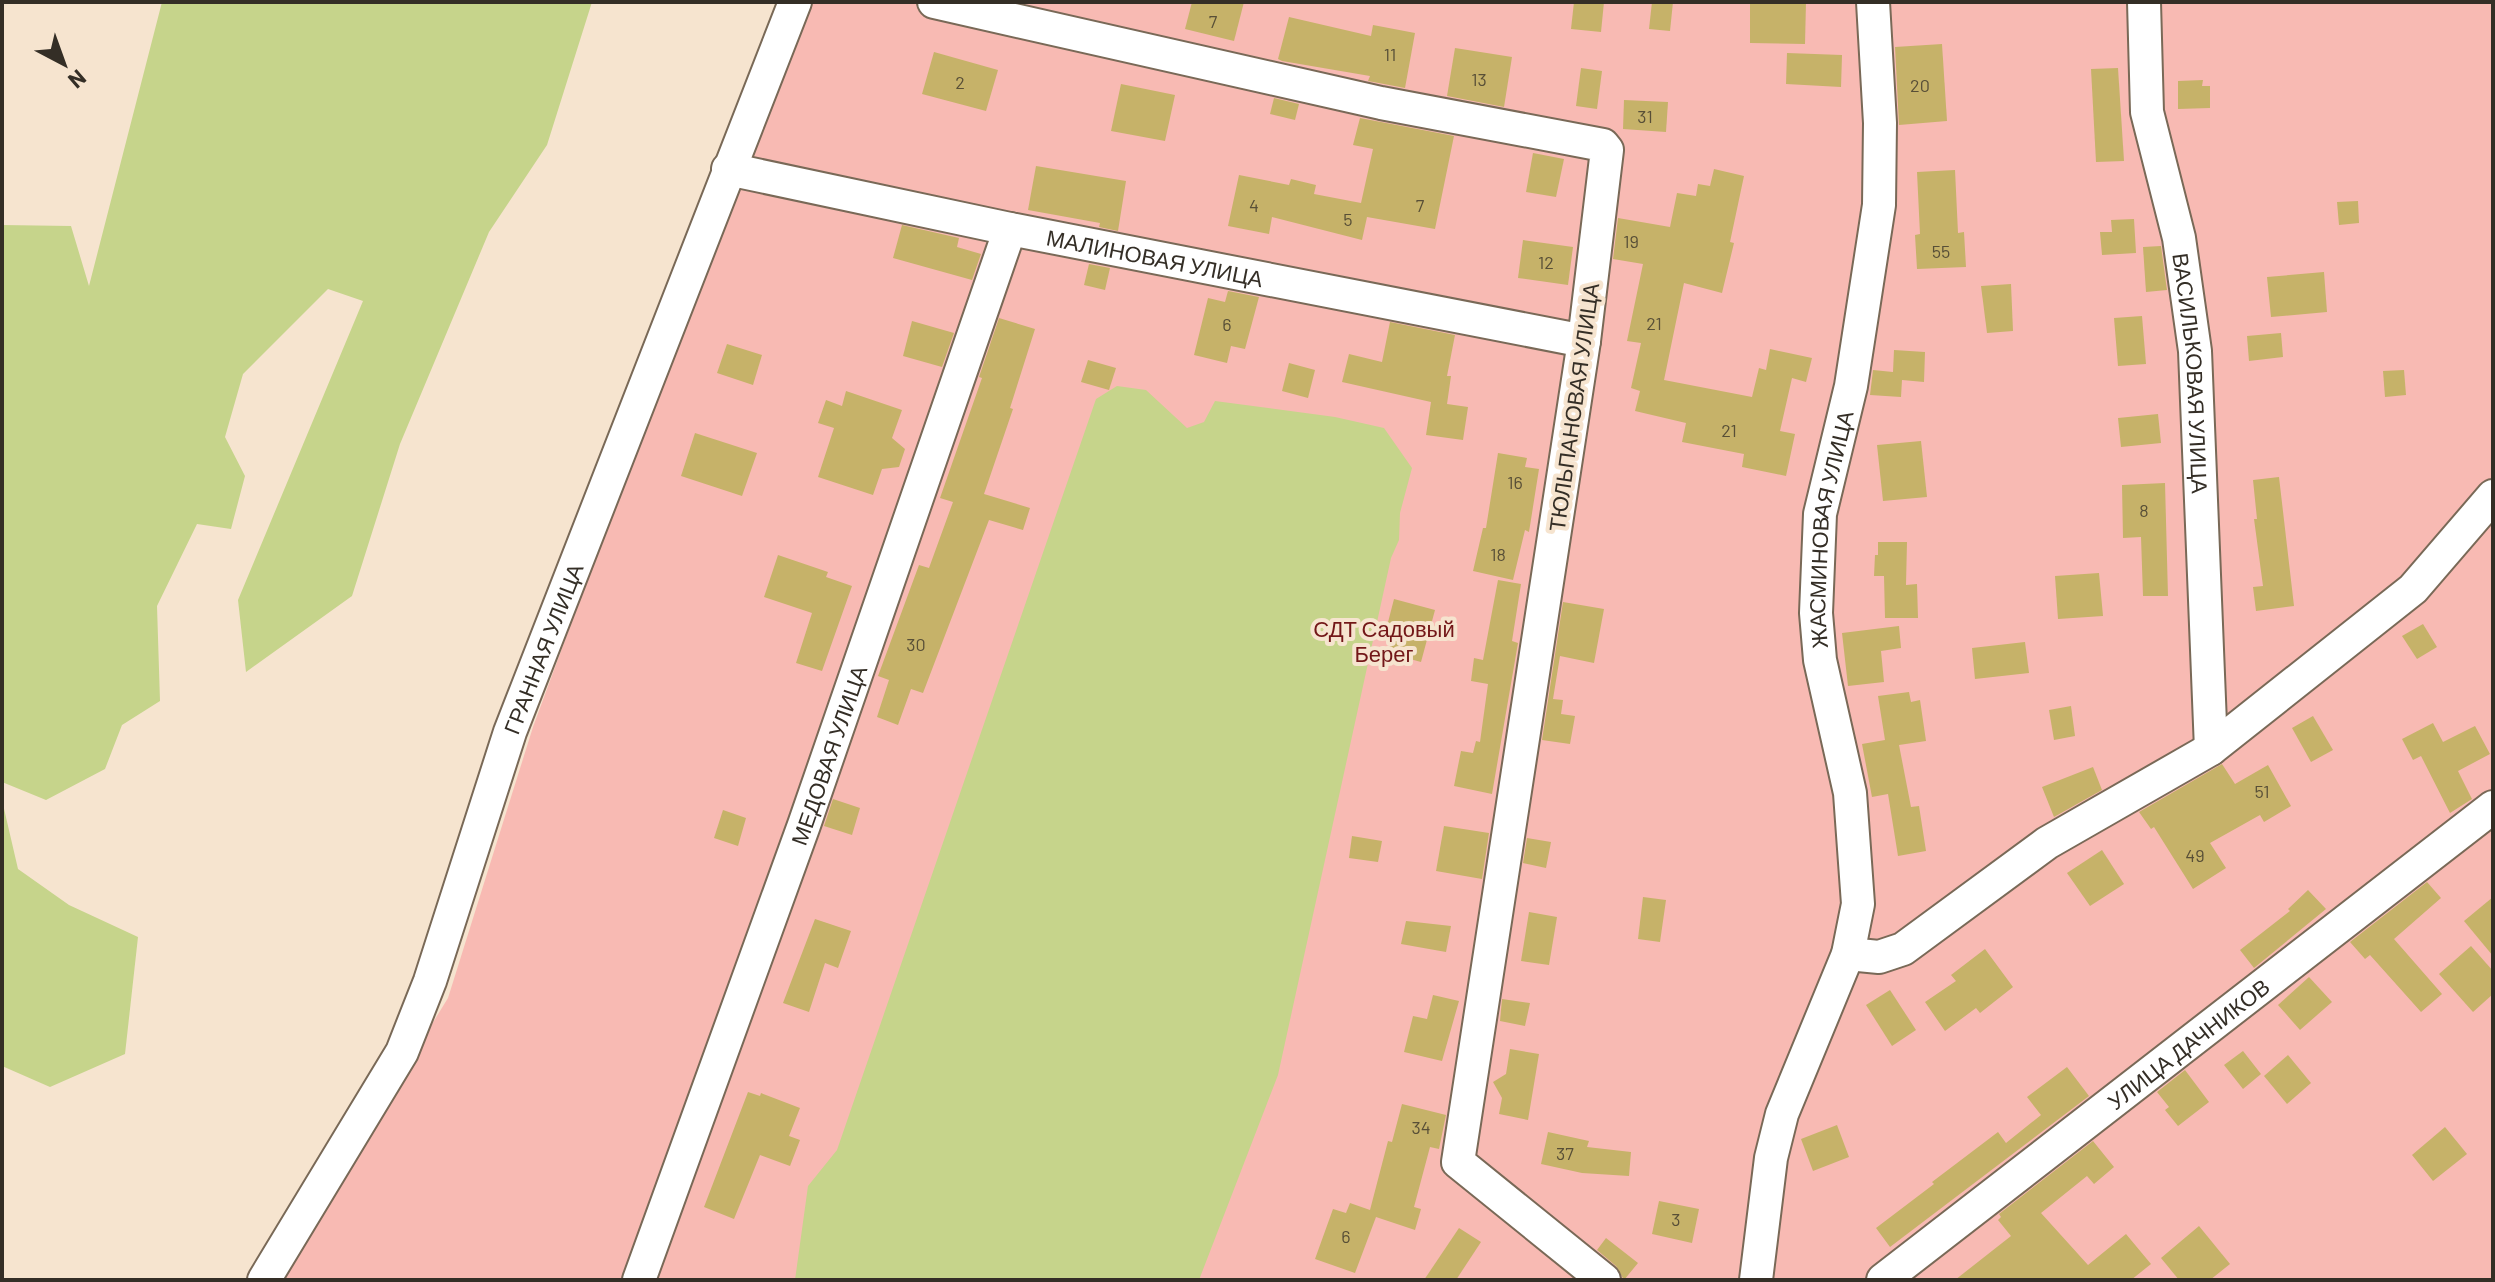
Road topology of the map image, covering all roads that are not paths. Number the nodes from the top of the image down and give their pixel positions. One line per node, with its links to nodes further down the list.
1 (795, 2): 5 (street, ГРАННАЯ УЛИЦА)
2 (934, 2): 7 (street, ТЮЛЬПАНОВАЯ УЛИЦА)
3 (1873, 2): 11 (street, ЖАСМИНОВАЯ УЛИЦА)
4 (2144, 2): 9 (street, ВАСИЛЬКОВАЯ УЛИЦА)
5 (728, 169): 6 (street, МАЛИНОВАЯ УЛИЦА); 12 (street, ГРАННАЯ УЛИЦА)
6 (1010, 229): 7 (street, МАЛИНОВАЯ УЛИЦА); 13 (street, МЕДОВАЯ УЛИЦА)
7 (1584, 341): 14 (street, ТЮЛЬПАНОВАЯ УЛИЦА)
8 (2493, 496): 9 (street)
9 (2211, 749): 11 (street)
10 (2493, 807): 16 (street, УЛИЦА ДАЧНИКОВ)
11 (1848, 954): 15 (street, ЖАСМИНОВАЯ УЛИЦА)
12 (264, 1280)
13 (639, 1280)
14 (1604, 1280)
15 (1756, 1280)
16 (1883, 1280)

